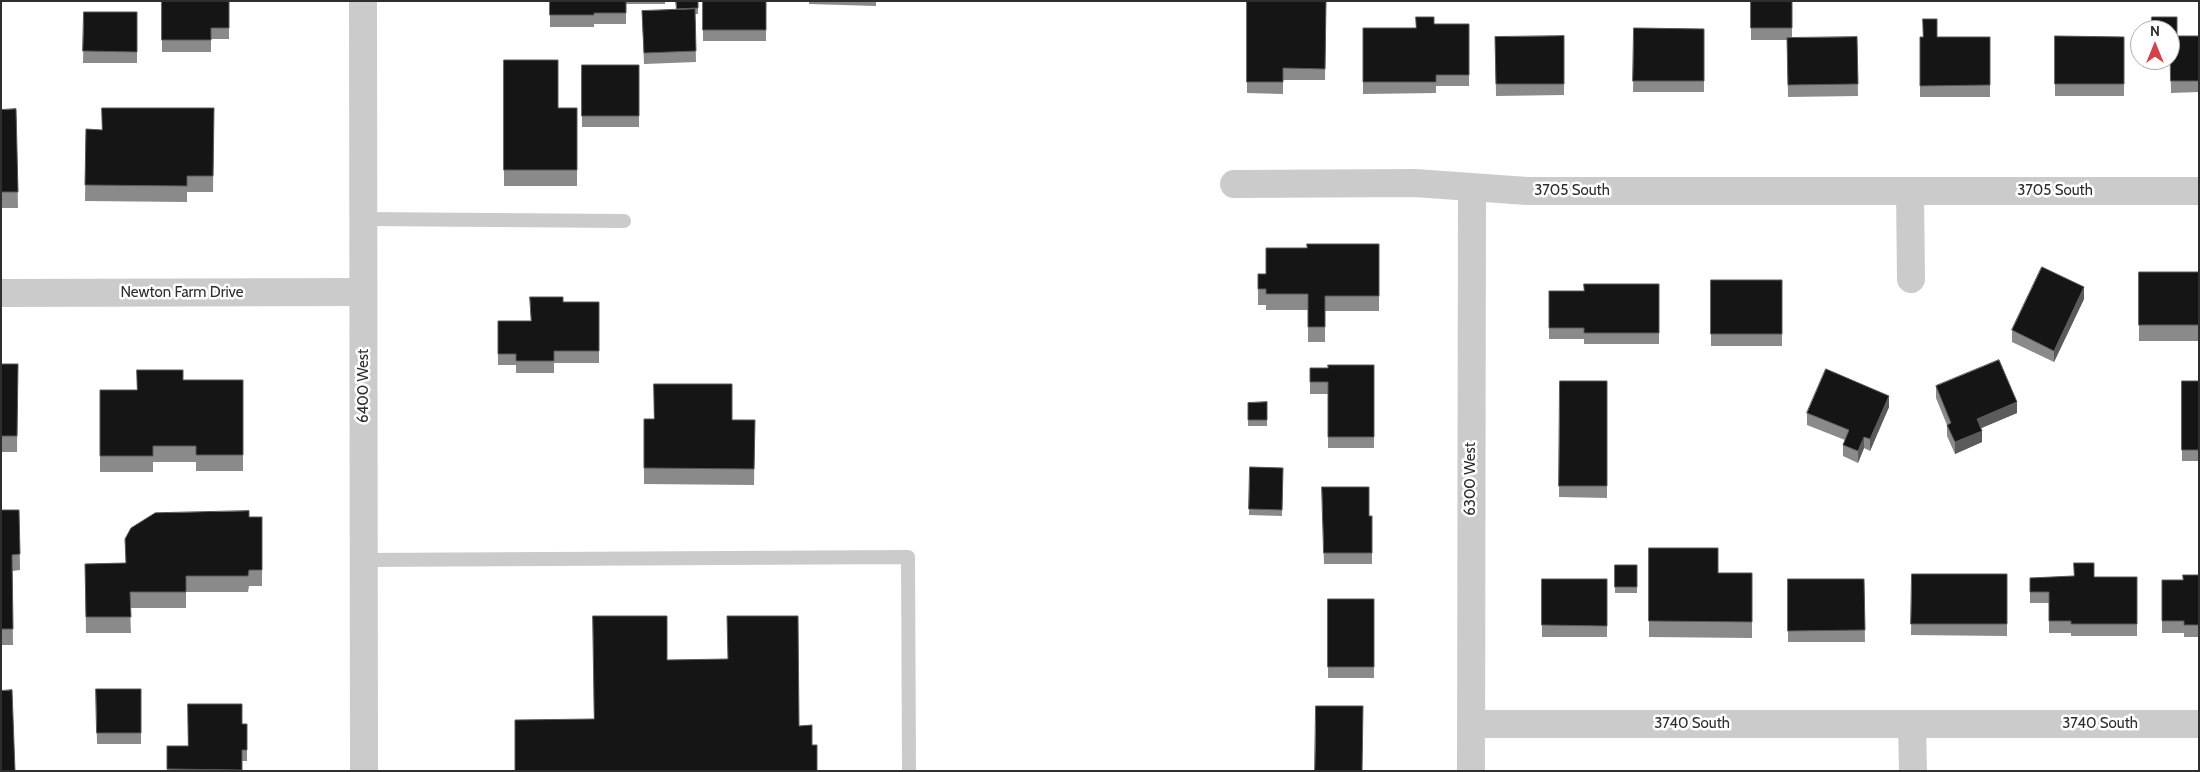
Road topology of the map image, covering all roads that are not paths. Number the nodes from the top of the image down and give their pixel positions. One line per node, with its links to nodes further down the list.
1 (363, 1): 6 (street, 6400 West)
2 (1234, 184): 3 (street, 3705 South)
3 (1472, 187): 4 (street, 3705 South); 12 (street, 6300 West)
4 (1910, 191): 5 (street, 3705 South); 8 (street)
5 (2199, 191)
6 (363, 219): 7 (lane); 9 (street, 6400 West)
7 (624, 222)
8 (1911, 279)
9 (363, 292): 10 (street, Newton Farm Drive); 11 (street, 6400 West)
10 (1, 293)
11 (364, 560): 15 (street, 6400 West); 16 (lane)
12 (1471, 724): 13 (street, 3740 South); 17 (street, 6300 West)
13 (1912, 724): 14 (street, 3740 South); 18 (street)
14 (2199, 724)
15 (364, 771)
16 (909, 771)
17 (1471, 771)
18 (1913, 771)

